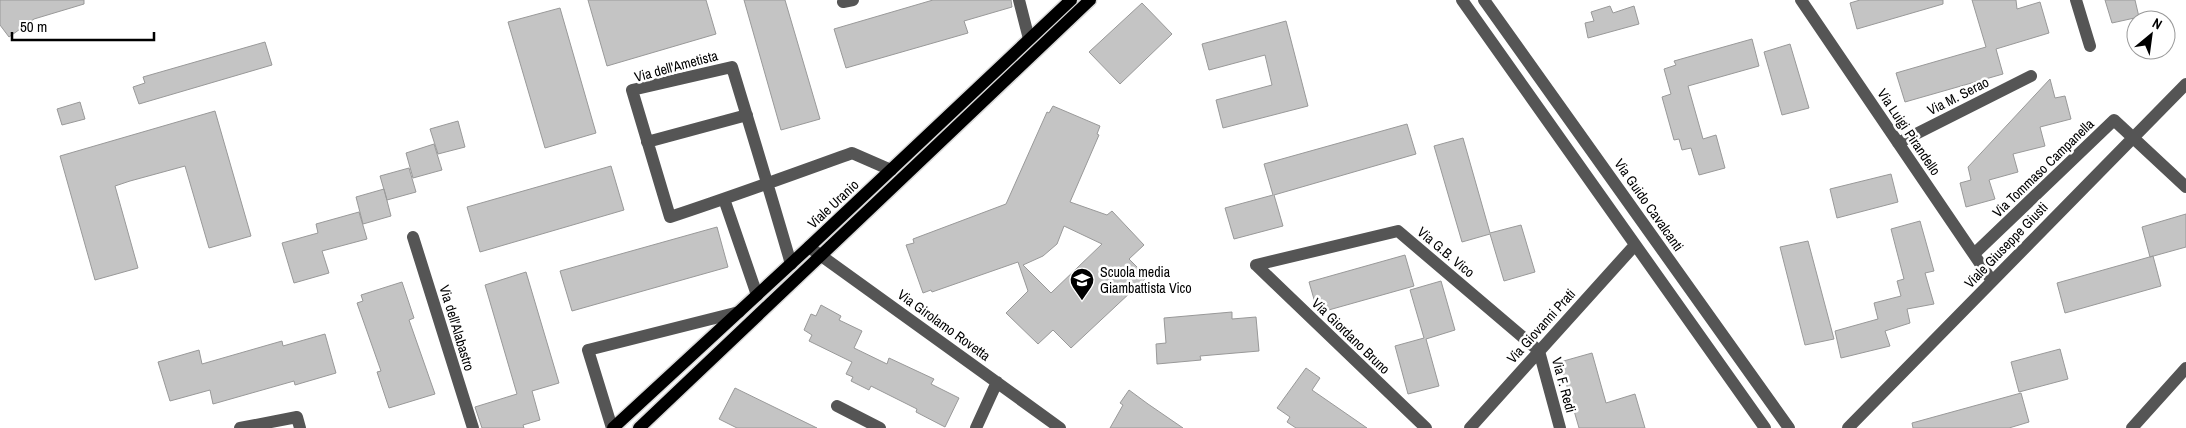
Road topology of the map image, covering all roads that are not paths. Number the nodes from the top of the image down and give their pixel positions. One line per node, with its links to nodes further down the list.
1 (1019, 0): 8 (street)
2 (1071, 0): 8 (main road, Viale Uranio)
3 (1090, 0): 24 (main road, Viale Uranio)
4 (1462, 0): 21 (street)
5 (1484, 0): 46 (street, Via Guido Cavalcanti)
6 (1801, 0): 15 (street, Via Luigi Pirandello)
7 (2076, 0): 9 (street)
8 (1029, 39): 16 (main road, Viale Uranio)
9 (2090, 46)
10 (2032, 76): 15 (street, Via M. Serao)
11 (2186, 84): 13 (street, Viale Giuseppe Giusti)
12 (747, 115): 14 (street); 14 (street, Via dell'Ametista); 17 (street, Via dell'Ametista)
13 (2133, 137): 18 (street); 23 (street, Via Tommaso Campanella); 27 (street, Viale Giuseppe Giusti)
14 (647, 142): 19 (street, Via dell'Ametista)
15 (1898, 143): 23 (street, Via Luigi Pirandello)
16 (891, 170): 17 (street); 22 (main road, Viale Uranio)
17 (767, 184): 19 (street, Via dell'Ametista); 25 (street, Via dell'Ametista)
18 (2186, 186)
19 (724, 199): 28 (street)
20 (413, 237): 36 (street, Via dell'Alabastro)
21 (1635, 244): 30 (street, Via Giovanni Prati); 45 (street)
22 (809, 247): 24 (street, Via Girolamo Rovetta); 25 (main road, Viale Uranio)
23 (1974, 254): 27 (street, Via Luigi Pirandello)
24 (821, 255): 32 (street, Via Girolamo Rovetta); 38 (main road, Viale Uranio)
25 (791, 264): 28 (main road, Viale Uranio)
26 (1256, 265): 30 (street, Via G.B. Vico); 42 (street, Via Giordano Bruno)
27 (1992, 282): 47 (street, Viale Giuseppe Giusti)
28 (757, 295): 29 (main road, Viale Uranio)
29 (739, 312): 37 (main road, Viale Uranio); 37 (street)
30 (1540, 351): 43 (street, Via Giovanni Prati); 44 (street, Via F. Redi)
31 (2186, 368): 48 (street)
32 (997, 382): 40 (street); 41 (street, Via Girolamo Rovetta)
33 (837, 406): 39 (street)
34 (240, 428): 35 (street)
35 (300, 428)
36 (473, 428)
37 (612, 428)
38 (639, 428)
39 (880, 428)
40 (976, 428)
41 (1060, 428)
42 (1426, 428)
43 (1470, 428)
44 (1560, 428)
45 (1765, 428)
46 (1789, 428)
47 (1848, 428)
48 (2132, 428)

